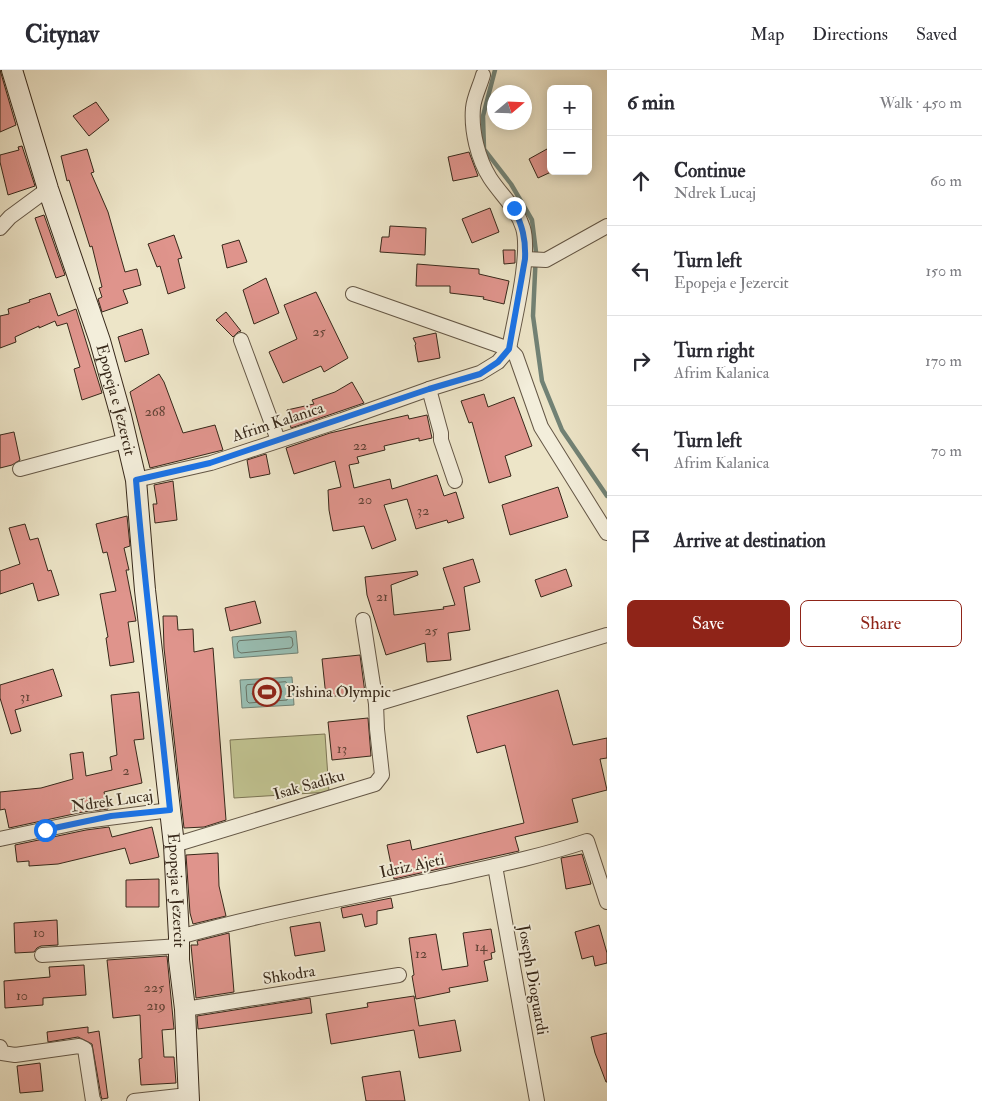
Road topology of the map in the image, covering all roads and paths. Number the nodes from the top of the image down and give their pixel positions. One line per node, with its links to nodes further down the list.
1 (12, 70): 3 (main road, Epopeja e Jezercit)
2 (483, 75): 6 (street)
3 (48, 189): 5 (street); 11 (main road, Epopeja e Jezercit)
4 (607, 226): 6 (street)
5 (0, 228)
6 (528, 259): 9 (street)
7 (353, 294): 9 (street)
8 (241, 340): 12 (street)
9 (509, 349): 10 (street, Afrim Kalanica); 16 (street)
10 (429, 389): 12 (street, Afrim Kalanica); 15 (street)
11 (128, 440): 13 (street); 14 (main road, Epopeja e Jezercit)
12 (278, 440): 14 (street, Afrim Kalanica)
13 (20, 469)
14 (136, 480): 20 (main road, Epopeja e Jezercit)
15 (455, 482)
16 (607, 533)
17 (363, 620): 19 (street, Isak Sadiku)
18 (607, 634): 19 (street)
19 (376, 704): 22 (street, Isak Sadiku)
20 (170, 810): 21 (street, Ndrek Lucaj); 22 (main road, Epopeja e Jezercit)
21 (0, 839)
22 (174, 845): 25 (main road, Epopeja e Jezercit)
23 (495, 866): 24 (street, Idriz Ajeti); 25 (street, Idriz Ajeti); 33 (street, Joseph Dioguardi)
24 (607, 902)
25 (180, 942): 26 (street, Idriz Ajeti); 28 (main road, Epopeja e Jezercit)
26 (42, 955)
27 (399, 976): 28 (street, Shkodra)
28 (185, 1010): 30 (main road, Epopeja e Jezercit)
29 (0, 1047): 31 (street)
30 (189, 1098): 32 (street)
31 (94, 1101)
32 (134, 1101)
33 (537, 1101)

